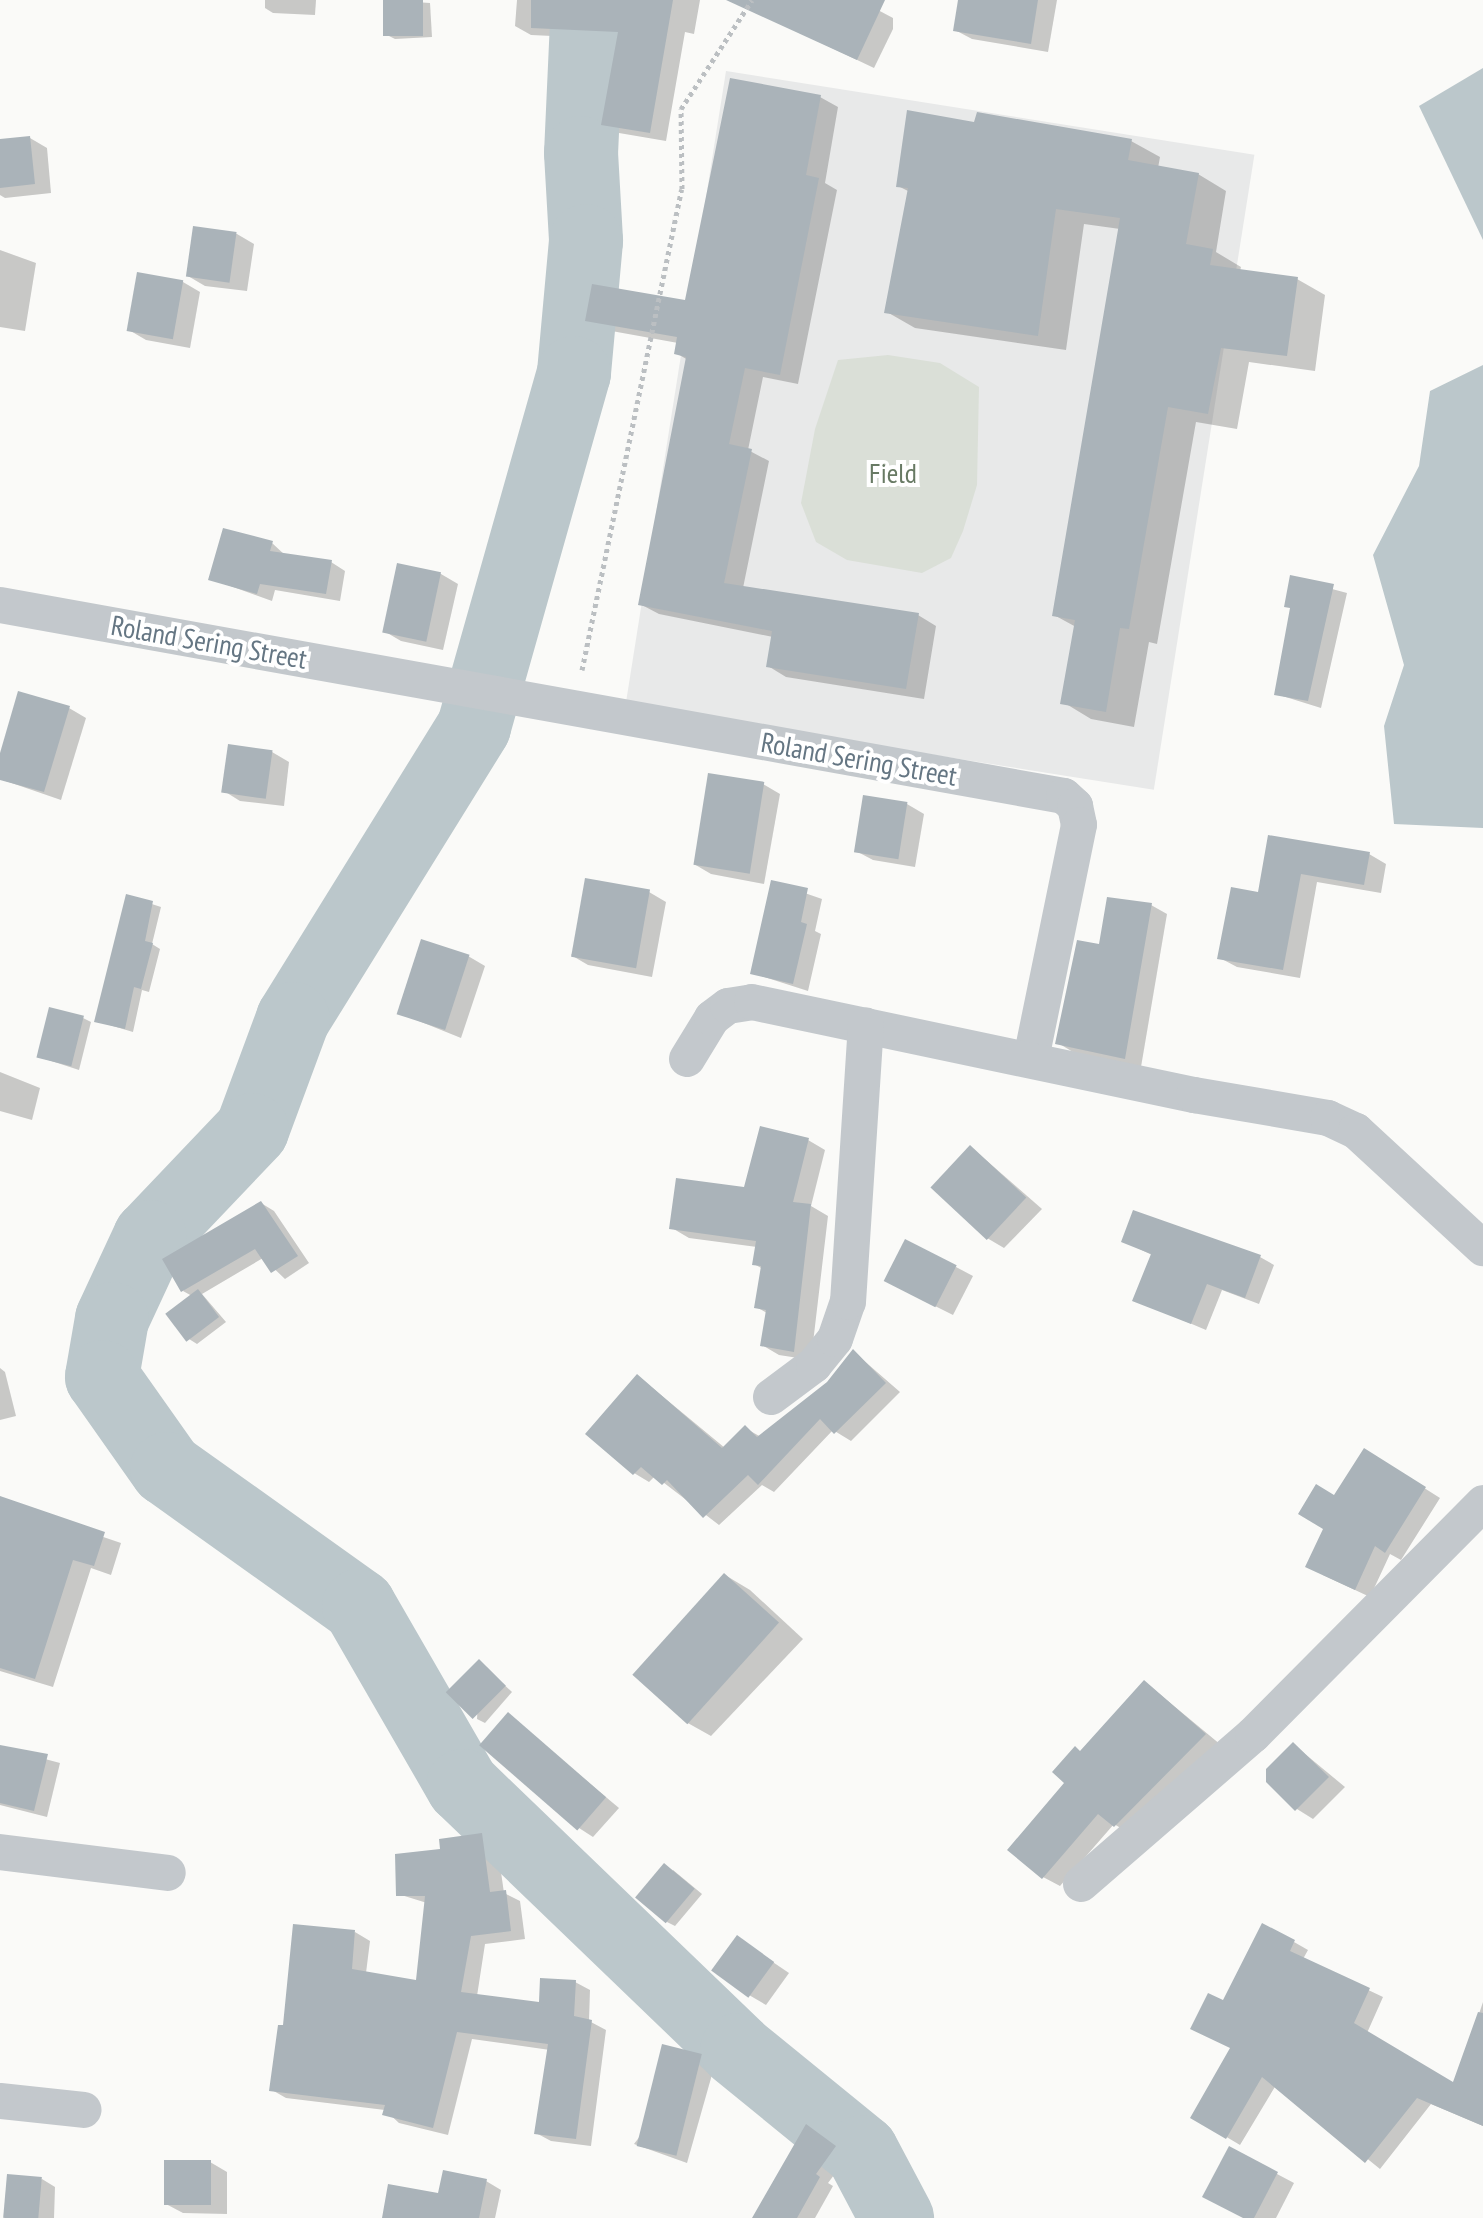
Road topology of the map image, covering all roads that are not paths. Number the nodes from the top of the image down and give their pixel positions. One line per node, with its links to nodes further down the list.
1 (0, 605): 4 (street, Roland Sering Street)
2 (866, 1026): 3 (street); 4 (street); 6 (street)
3 (687, 1059)
4 (1031, 1059): 5 (street)
5 (1483, 1248)
6 (771, 1397)
7 (1483, 1503): 10 (street)
8 (0, 1852): 9 (street)
9 (168, 1873)
10 (1081, 1884)
11 (0, 2101): 12 (street)
12 (84, 2110)

